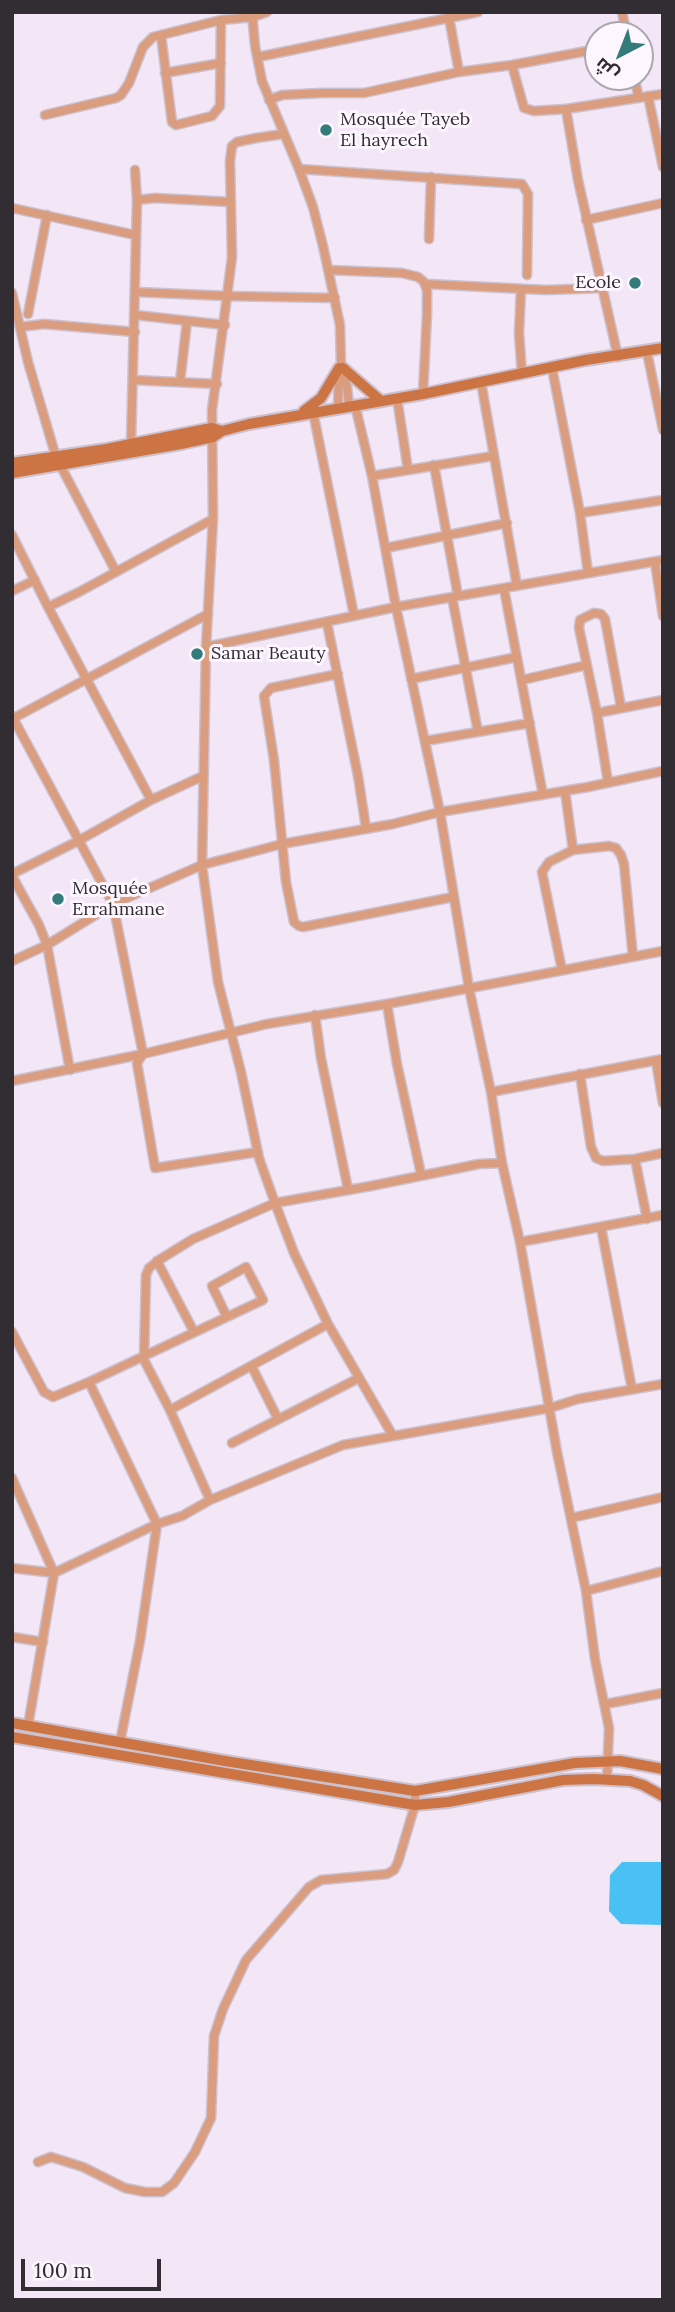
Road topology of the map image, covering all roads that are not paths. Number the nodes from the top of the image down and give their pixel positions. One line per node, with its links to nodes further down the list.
1 (478, 12): 4 (street)
2 (264, 13): 3 (street)
3 (253, 15): 5 (street); 8 (street)
4 (449, 15): 8 (street); 11 (street)
5 (221, 20): 6 (street); 9 (street)
6 (161, 35): 12 (street); 18 (street)
7 (584, 52): 10 (street)
8 (258, 57): 16 (street)
9 (221, 63): 12 (street); 12 (street)
10 (513, 65): 11 (street); 17 (street)
11 (459, 72): 16 (street)
12 (165, 73)
13 (640, 91): 15 (street)
14 (663, 94): 15 (street)
15 (643, 97): 17 (street); 20 (street)
16 (269, 100): 19 (street)
17 (566, 109): 29 (street)
18 (45, 115)
19 (283, 134): 21 (street); 25 (street)
20 (663, 167)
21 (299, 169): 23 (street); 32 (street)
22 (135, 170): 24 (street)
23 (431, 177): 31 (street); 33 (street)
24 (137, 200): 25 (street); 30 (street)
25 (231, 201): 39 (street)
26 (663, 202): 29 (street)
27 (12, 208): 28 (street)
28 (47, 215): 30 (street); 42 (street)
29 (586, 220): 35 (street)
30 (135, 235): 37 (street)
31 (429, 239)
32 (328, 270): 34 (street); 40 (street)
33 (527, 275)
34 (425, 284): 36 (street); 59 (street)
35 (602, 288): 36 (street); 51 (street)
36 (522, 289): 54 (street)
37 (135, 292): 39 (street); 43 (street)
38 (12, 293): 41 (street)
39 (227, 296): 40 (street); 46 (street)
40 (335, 298): 52 (street)
41 (16, 310): 42 (street); 47 (street)
42 (28, 314): 45 (street)
43 (135, 316): 44 (street); 48 (street)
44 (187, 321): 46 (street); 56 (street)
45 (44, 324): 47 (street); 48 (street)
46 (225, 325): 58 (street)
47 (20, 327): 69 (street)
48 (135, 332): 55 (street)
49 (663, 348): 50 (main road)
50 (647, 352): 51 (main road); 65 (street)
51 (618, 357): 53 (main road)
52 (341, 367): 61 (main road); 62 (street); 64 (main road)
53 (551, 368): 54 (main road); 76 (street)
54 (522, 373): 57 (main road)
55 (133, 380): 56 (street); 67 (street)
56 (180, 382): 58 (street)
57 (481, 382): 59 (main road); 68 (street)
58 (217, 384): 66 (street)
59 (423, 394): 60 (main road)
60 (397, 398): 61 (main road); 72 (street)
61 (380, 401): 62 (main road)
62 (347, 406): 63 (main road); 74 (street)
63 (313, 412): 64 (main road); 93 (street)
64 (287, 419): 66 (main road)
65 (663, 430)
66 (216, 432): 67 (main road); 69 (main road); 77 (street)
67 (131, 444): 69 (main road)
68 (493, 456): 71 (street); 78 (street)
69 (58, 461): 70 (main road); 73 (main road); 83 (street)
70 (12, 463)
71 (435, 465): 72 (street); 80 (street)
72 (408, 470): 74 (street)
73 (12, 473)
74 (373, 476): 81 (street)
75 (663, 500): 76 (street)
76 (580, 513): 84 (street)
77 (213, 519): 83 (street); 92 (street)
78 (507, 523): 80 (street); 86 (street)
79 (12, 535): 85 (street)
80 (447, 535): 81 (street); 89 (street)
81 (386, 548): 91 (street)
82 (659, 561): 84 (street); 94 (street)
83 (116, 572): 90 (street)
84 (588, 573): 86 (street)
85 (35, 580): 88 (street); 90 (street)
86 (517, 586): 87 (street)
87 (504, 590): 89 (street); 97 (street)
88 (12, 591)
89 (455, 597): 91 (street); 99 (street)
90 (48, 607): 102 (street)
91 (396, 607): 93 (street); 101 (street)
92 (208, 614): 96 (street); 102 (street)
93 (354, 615): 95 (street)
94 (663, 616)
95 (327, 623): 96 (street); 100 (street)
96 (206, 647): 112 (street)
97 (517, 657): 99 (street); 103 (street)
98 (587, 665): 103 (street); 105 (street); 106 (street)
99 (465, 667): 101 (street); 109 (street)
100 (338, 674): 118 (street); 120 (street)
101 (411, 679): 110 (street)
102 (85, 680): 107 (street); 116 (street)
103 (522, 680): 108 (street)
104 (663, 700): 105 (street)
105 (621, 707): 106 (street)
106 (597, 713): 113 (street)
107 (13, 718): 119 (street)
108 (530, 723): 109 (street); 115 (street)
109 (478, 732): 110 (street)
110 (425, 741): 117 (street)
111 (663, 771): 113 (street)
112 (203, 776): 116 (street); 122 (street)
113 (608, 782): 114 (street)
114 (565, 791): 115 (street); 121 (street)
115 (543, 795): 117 (street)
116 (150, 800): 119 (street)
117 (440, 812): 118 (street); 124 (street)
118 (366, 828): 120 (street)
119 (79, 841): 123 (street); 125 (street)
120 (282, 844): 122 (street); 124 (street)
121 (573, 850): 128 (street); 130 (street)
122 (202, 864): 125 (street); 134 (street)
123 (12, 875): 126 (street)
124 (453, 897): 131 (street)
125 (113, 904): 126 (street); 135 (street)
126 (47, 945): 129 (street); 137 (street)
127 (663, 951): 128 (street)
128 (633, 957): 130 (street)
129 (12, 961)
130 (562, 970): 131 (street)
131 (469, 988): 132 (street); 140 (street)
132 (387, 1004): 133 (street); 146 (street)
133 (315, 1015): 134 (street); 147 (street)
134 (232, 1032): 135 (street); 142 (street)
135 (143, 1054): 137 (street); 142 (street)
136 (659, 1060): 138 (street); 141 (street)
137 (70, 1070): 139 (street)
138 (580, 1074): 140 (street); 144 (street)
139 (12, 1081)
140 (491, 1092): 145 (street)
141 (663, 1103)
142 (258, 1152): 148 (street)
143 (663, 1153): 144 (street)
144 (635, 1159): 150 (street)
145 (502, 1163): 146 (street); 152 (street)
146 (421, 1174): 147 (street)
147 (348, 1189): 148 (street)
148 (275, 1203): 153 (street); 155 (street)
149 (663, 1215): 150 (street)
150 (647, 1219): 151 (street)
151 (601, 1227): 152 (street); 163 (street)
152 (520, 1242): 164 (street)
153 (157, 1261): 156 (street); 158 (street)
154 (227, 1317): 154 (street); 156 (street)
155 (328, 1324): 159 (street); 160 (street)
156 (194, 1332): 158 (street)
157 (12, 1333): 161 (street)
158 (144, 1355): 161 (street); 165 (street)
159 (252, 1367): 165 (street); 166 (street)
160 (359, 1378): 166 (street); 167 (street)
161 (89, 1382): 173 (street)
162 (663, 1384): 163 (street)
163 (632, 1389): 164 (street)
164 (550, 1408): 167 (street); 172 (street)
165 (170, 1410): 171 (street)
166 (278, 1419): 168 (street)
167 (393, 1436): 171 (street)
168 (232, 1443)
169 (12, 1478): 176 (street)
170 (663, 1497): 172 (street)
171 (210, 1500): 173 (street)
172 (571, 1518): 177 (street)
173 (157, 1524): 176 (street); 185 (street)
174 (12, 1568): 176 (street)
175 (663, 1570): 177 (street)
176 (54, 1573): 179 (street)
177 (586, 1591): 181 (street)
178 (12, 1637): 179 (street)
179 (43, 1642): 183 (street)
180 (663, 1693): 181 (street)
181 (606, 1704): 186 (street)
182 (12, 1723): 183 (main road)
183 (28, 1726): 185 (main road)
184 (12, 1737): 191 (main road)
185 (120, 1742): 189 (main road)
186 (609, 1760): 187 (main road); 188 (street); 189 (main road)
187 (663, 1769)
188 (607, 1779): 190 (main road); 191 (main road)
189 (415, 1791): 191 (street)
190 (663, 1796)
191 (415, 1805): 192 (street)
192 (38, 2162)

